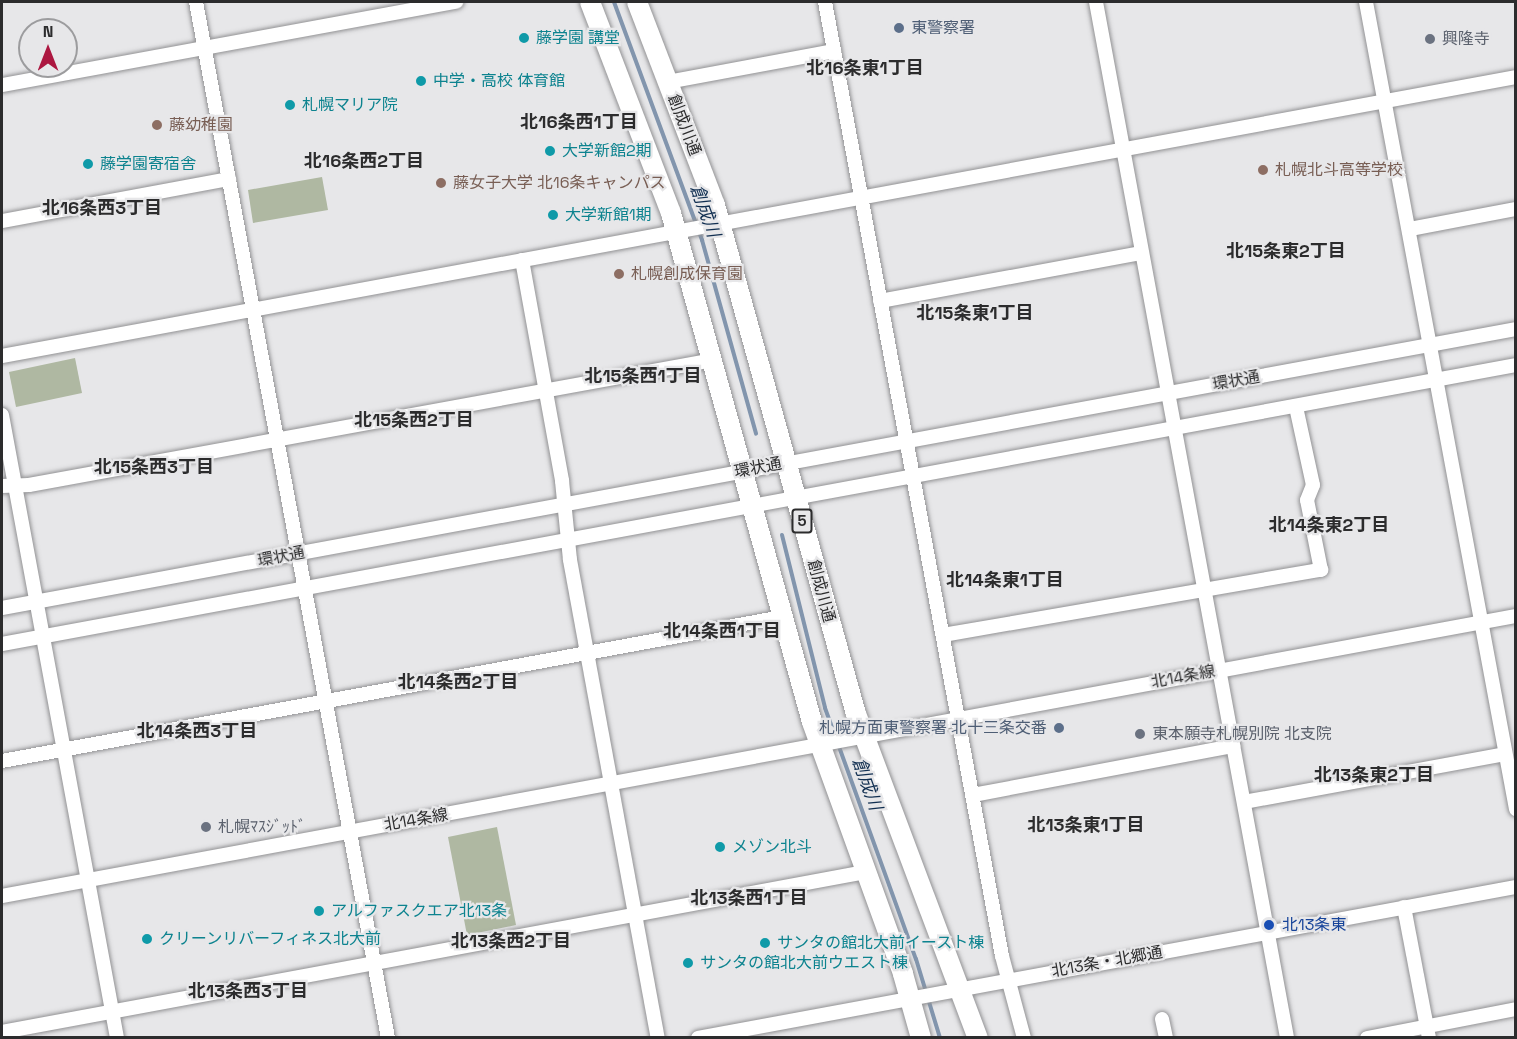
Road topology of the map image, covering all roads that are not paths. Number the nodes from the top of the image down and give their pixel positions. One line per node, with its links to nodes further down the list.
1 (196, 2): 8 (street)
2 (456, 2): 8 (street)
3 (590, 2): 21 (highway)
4 (637, 2): 11 (highway, 創成川通 / 5)
5 (825, 2): 9 (street)
6 (1096, 2): 14 (street)
7 (1366, 2): 13 (street)
8 (205, 48): 12 (street); 15 (street)
9 (834, 51): 11 (street); 16 (street)
10 (1515, 77): 13 (street)
11 (668, 82): 19 (highway, 創成川通 / 5)
12 (2, 85)
13 (1386, 102): 14 (street); 20 (street)
14 (1123, 149): 16 (street); 22 (street)
15 (230, 179): 18 (street); 25 (street)
16 (861, 196): 19 (street); 24 (street)
17 (1515, 209): 20 (street)
18 (2, 221)
19 (715, 224): 21 (street); 39 (highway, 創成川通 / 5)
20 (1410, 229): 27 (street)
21 (682, 230): 23 (street); 29 (highway)
22 (1142, 253): 24 (street); 33 (street)
23 (522, 260): 25 (street); 32 (street)
24 (880, 301): 38 (street)
25 (254, 309): 28 (street); 37 (street)
26 (1515, 329): 27 (street, 環状通)
27 (1430, 345): 31 (street); 33 (street, 環状通)
28 (2, 356)
29 (713, 360): 32 (street); 40 (highway)
30 (1515, 365): 31 (street)
31 (1437, 380): 34 (street); 54 (street)
32 (546, 390): 37 (street); 44 (street)
33 (1168, 392): 36 (street); 38 (street, 環状通)
34 (1296, 407): 36 (street); 49 (street)
35 (2, 415): 42 (street)
36 (1175, 429): 41 (street); 49 (street)
37 (278, 440): 42 (street); 47 (street)
38 (906, 440): 39 (street, 環状通); 41 (street)
39 (788, 462): 40 (street, 環状通); 43 (highway, 創成川通 / 5)
40 (744, 471): 44 (street, 環状通); 45 (highway)
41 (912, 476): 43 (street); 55 (street)
42 (8, 486): 50 (street)
43 (797, 496): 45 (street); 62 (highway, 創成川通 / 5)
44 (566, 504): 46 (street); 47 (street, 環状通)
45 (753, 505): 46 (street); 53 (highway)
46 (568, 540): 48 (street); 58 (street)
47 (299, 554): 48 (street); 50 (street, 環状通)
48 (305, 588): 56 (street); 60 (street)
49 (1204, 590): 55 (street); 59 (street)
50 (37, 602): 51 (street, 環状通); 56 (street)
51 (2, 608)
52 (1515, 616): 54 (street, 北14条線)
53 (782, 617): 58 (street); 63 (highway)
54 (1481, 622): 59 (street, 北14条線); 66 (street)
55 (943, 635): 61 (street)
56 (43, 636): 57 (street); 65 (street)
57 (2, 644)
58 (588, 653): 60 (street); 68 (street)
59 (1220, 671): 61 (street, 北14条線); 64 (street)
60 (326, 701): 65 (street); 72 (street)
61 (959, 719): 62 (street, 北14条線); 69 (street)
62 (858, 738): 63 (street, 北14条線); 82 (highway, 創成川通 / 5)
63 (824, 744): 68 (street, 北14条線); 73 (highway)
64 (1233, 746): 69 (street); 70 (street)
65 (64, 750): 67 (street); 74 (street)
66 (1505, 754): 70 (street); 71 (street)
67 (2, 761)
68 (612, 784): 72 (street, 北14条線); 78 (street)
69 (973, 795): 81 (street)
70 (1244, 802): 79 (street)
71 (1515, 810)
72 (350, 832): 74 (street, 北14条線); 80 (street)
73 (865, 872): 78 (street); 83 (highway)
74 (88, 880): 76 (street, 北14条線); 85 (street)
75 (1515, 887): 77 (street, 北13条・北郷通)
76 (2, 896)
77 (1404, 907): 79 (street, 北13条・北郷通); 88 (street)
78 (636, 914): 80 (street); 91 (street)
79 (1268, 932): 81 (street, 北13条・北郷通); 97 (street)
80 (374, 963): 85 (street); 90 (street)
81 (1009, 980): 82 (street, 北13条・北郷通); 95 (street)
82 (960, 989): 83 (street, 北13条・北郷通); 94 (highway, 創成川通 / 5)
83 (916, 997): 92 (street, 北13条・北郷通); 93 (highway)
84 (1515, 1009): 88 (street)
85 (112, 1011): 87 (street); 89 (street)
86 (1162, 1019): 96 (street)
87 (2, 1032)
88 (1428, 1032): 98 (street)
89 (117, 1038)
90 (388, 1038)
91 (658, 1038)
92 (698, 1038)
93 (921, 1038)
94 (978, 1038)
95 (1024, 1038)
96 (1166, 1038)
97 (1287, 1038)
98 (1367, 1038)

